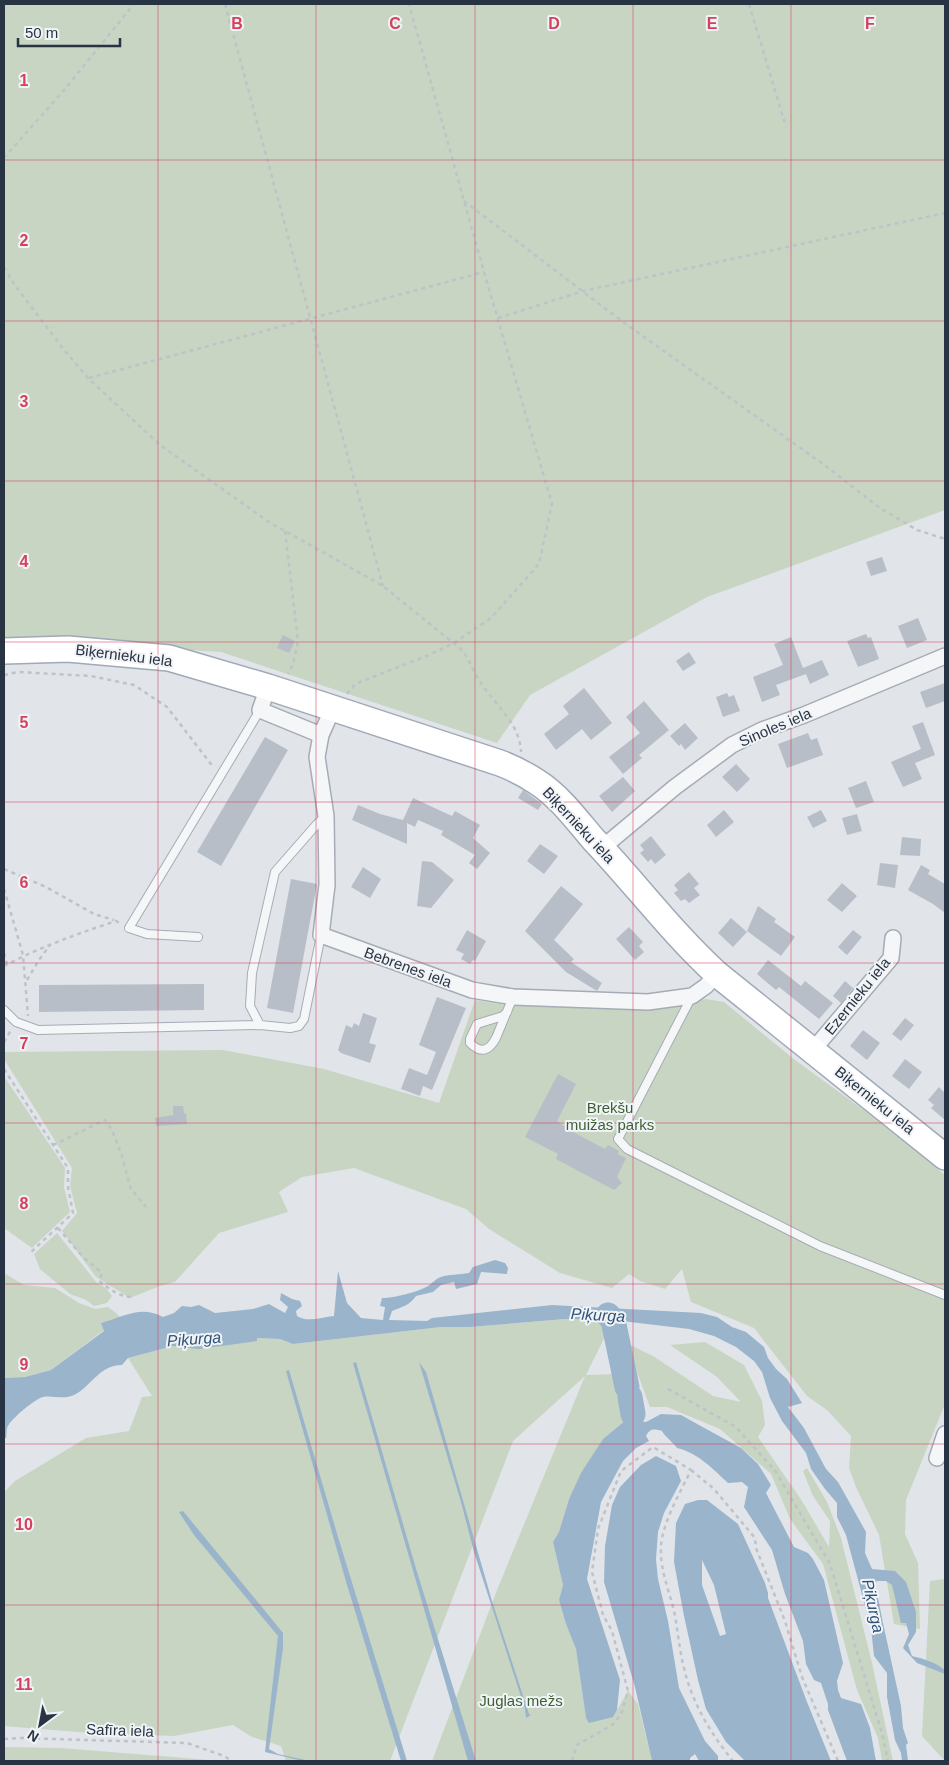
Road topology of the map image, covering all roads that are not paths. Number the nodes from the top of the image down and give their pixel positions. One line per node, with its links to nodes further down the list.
1 (4, 650): 3 (main road, Biķernieku iela)
2 (945, 656): 7 (street, Sinoles iela)
3 (269, 696): 4 (main road, Biķernieku iela); 5 (street); 9 (lane)
4 (333, 708): 5 (street); 7 (main road, Biķernieku iela)
5 (320, 735): 6 (street)
6 (326, 816): 8 (street); 16 (lane)
7 (602, 848): 11 (main road, Biķernieku iela)
8 (321, 935): 13 (street, Bebrenes iela); 16 (lane)
9 (198, 937)
10 (893, 938): 17 (street, Ezernieku iela)
11 (717, 974): 12 (street); 17 (main road, Biķernieku iela)
12 (692, 996): 13 (street, Bebrenes iela); 19 (lane)
13 (513, 997): 15 (lane)
14 (4, 1010): 16 (lane)
15 (507, 1012): 15 (lane)
16 (260, 1025)
17 (813, 1050): 18 (main road, Biķernieku iela)
18 (945, 1157)
19 (945, 1295)
20 (945, 1434): 21 (street)
21 (937, 1458)

